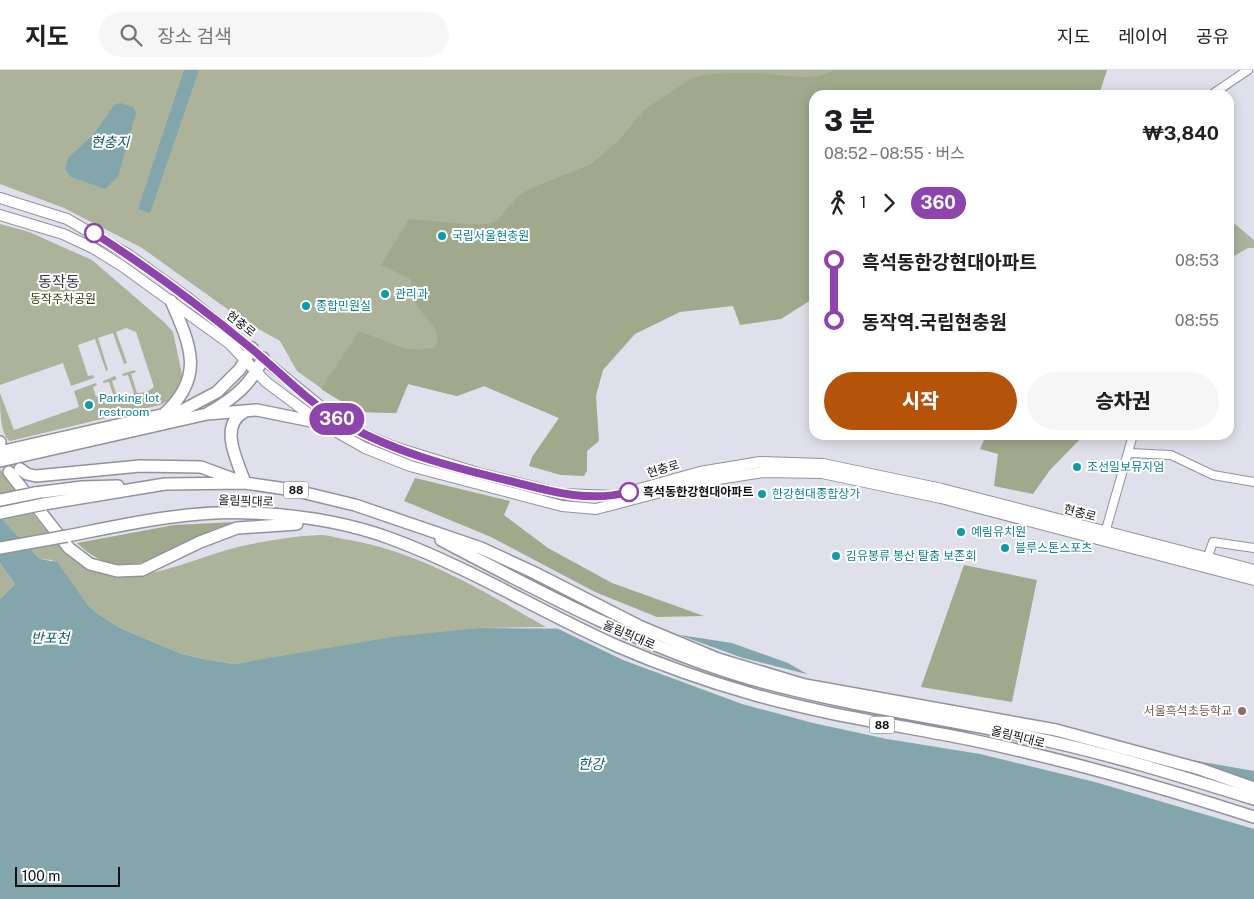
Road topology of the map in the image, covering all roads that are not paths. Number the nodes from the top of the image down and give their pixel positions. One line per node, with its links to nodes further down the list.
1 (1248, 70): 2 (street)
2 (1218, 90)
3 (0, 198): 6 (main road, 현충로)
4 (0, 215): 5 (main road, 현충로)
5 (171, 301): 8 (main road, 현충로); 12 (highway)
6 (252, 348): 7 (main road, 현충로); 8 (highway)
7 (263, 358): 9 (highway); 27 (main road, 현충로)
8 (245, 360): 9 (main road, 현충로); 12 (highway)
9 (256, 372): 11 (highway); 13 (main road, 현충로)
10 (245, 411): 11 (highway); 13 (highway); 20 (highway)
11 (207, 414): 15 (highway)
12 (162, 415): 16 (highway)
13 (321, 423): 32 (main road, 현충로)
14 (1132, 440): 17 (street)
15 (77, 444): 18 (highway); 19 (highway)
16 (0, 452)
17 (1130, 453): 21 (street); 27 (street)
18 (0, 461)
19 (10, 471): 20 (highway); 26 (highway)
20 (245, 482): 22 (highway, 올림픽대로 / 88); 25 (highway, 올림픽대로 / 88)
21 (1254, 482)
22 (165, 484): 23 (highway, 올림픽대로 / 88, bridge); 24 (highway, 올림픽대로 / 88, bridge)
23 (0, 500)
24 (0, 513)
25 (401, 520): 33 (highway, 올림픽대로 / 88); 34 (highway, 올림픽대로 / 88)
26 (342, 525): 28 (highway, 올림픽대로 / 88, bridge); 35 (highway, 올림픽대로 / 88)
27 (1105, 533): 30 (main road, 현충로)
28 (0, 548)
29 (1254, 548): 30 (street)
30 (1207, 559): 31 (main road, 현충로)
31 (1254, 570)
32 (1254, 580)
33 (1254, 788)
34 (1254, 799)
35 (1254, 817)

